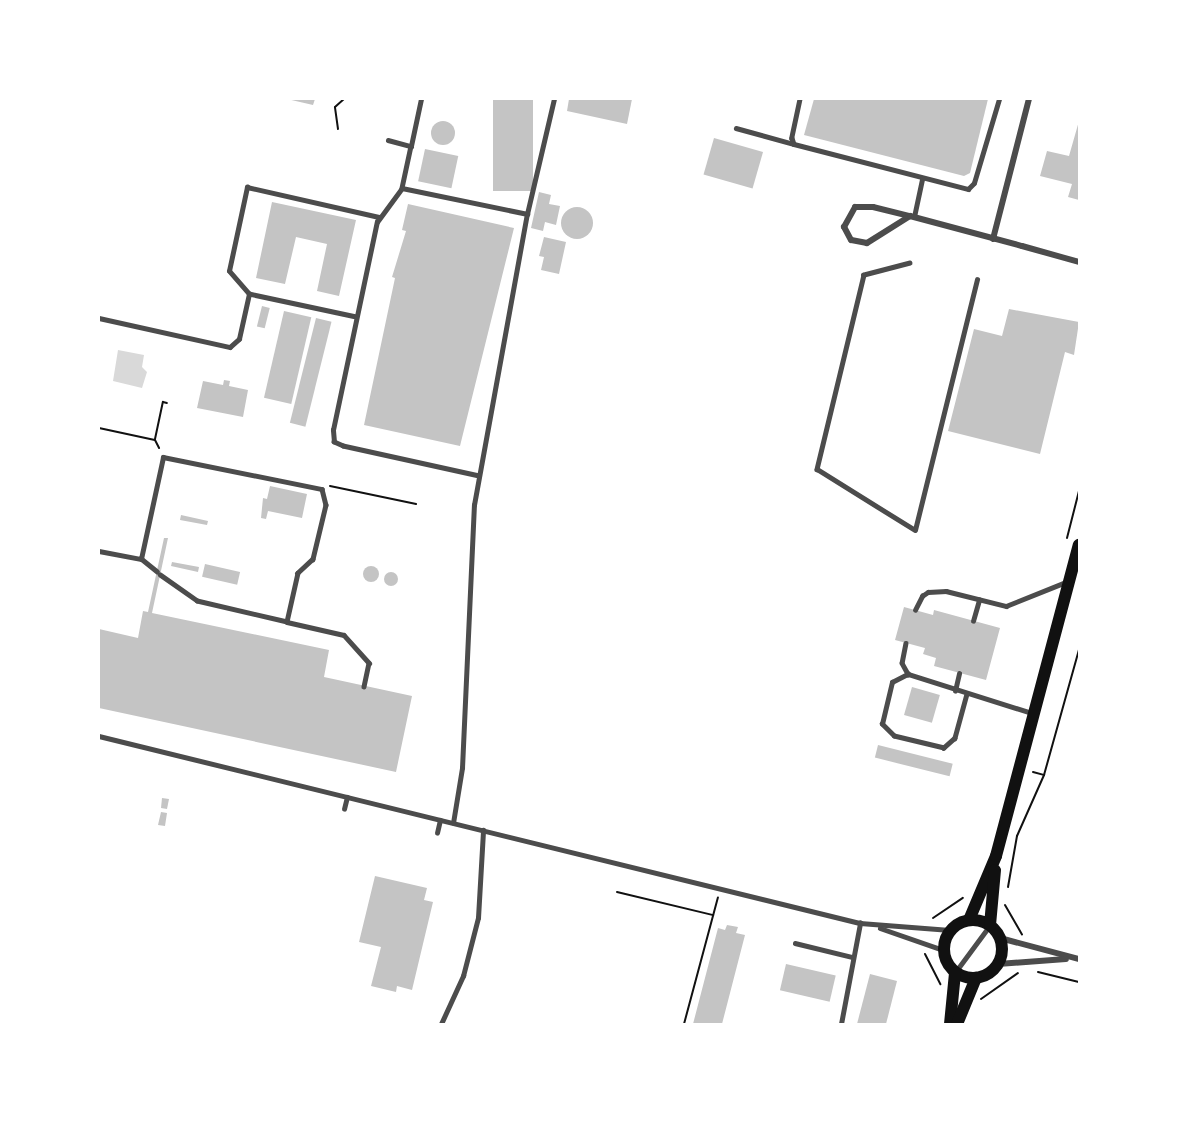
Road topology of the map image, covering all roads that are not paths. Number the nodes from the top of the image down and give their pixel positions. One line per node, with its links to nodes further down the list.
1 (421, 99): 9 (lane)
2 (554, 99): 12 (lane)
3 (800, 99): 8 (lane)
4 (999, 99): 10 (lane)
5 (1029, 99): 15 (street)
6 (736, 128): 8 (lane)
7 (388, 140): 9 (lane)
8 (794, 144): 10 (lane)
9 (411, 146): 11 (lane)
10 (922, 179): 14 (lane)
11 (402, 188): 12 (lane); 13 (lane)
12 (527, 214): 22 (lane)
13 (379, 217): 19 (lane); 20 (lane)
14 (912, 217): 14 (street); 15 (street)
15 (993, 239): 16 (street)
16 (1079, 262)
17 (910, 263): 18 (lane)
18 (977, 280)
19 (249, 294): 20 (lane); 21 (lane)
20 (356, 317): 22 (lane)
21 (99, 318)
22 (479, 476): 42 (lane)
23 (1079, 544): 26 (main road)
24 (99, 550): 25 (lane)
25 (141, 559): 30 (lane); 30 (lane)
26 (1072, 585): 27 (lane); 37 (main road)
27 (978, 600): 28 (lane); 29 (lane)
28 (915, 610)
29 (973, 621)
30 (287, 622): 34 (lane)
31 (906, 643): 33 (lane)
32 (959, 673): 35 (lane)
33 (908, 674): 35 (lane); 36 (lane)
34 (364, 686)
35 (955, 691): 36 (lane)
36 (967, 694): 37 (lane)
37 (1035, 713): 45 (main road)
38 (99, 736): 39 (lane)
39 (347, 797): 40 (lane); 41 (lane)
40 (344, 809)
41 (440, 820): 42 (lane); 44 (lane)
42 (453, 823): 43 (lane)
43 (483, 830): 47 (lane); 59 (lane)
44 (437, 833)
45 (996, 856): 46 (main road); 48 (main road)
46 (969, 920): 48 (main road); 50 (main road)
47 (860, 923): 49 (lane); 54 (lane)
48 (990, 925): 51 (main road); 57 (lane)
49 (875, 926): 50 (lane); 53 (lane)
50 (950, 930): 53 (main road)
51 (1000, 938): 55 (street); 56 (main road)
52 (795, 943): 54 (lane)
53 (944, 950): 57 (main road)
54 (852, 957): 60 (lane)
55 (1076, 959): 56 (street)
56 (998, 964): 58 (main road)
57 (955, 973): 58 (main road); 61 (main road)
58 (976, 978): 62 (main road)
59 (441, 1024)
60 (841, 1024)
61 (950, 1024)
62 (957, 1024)

